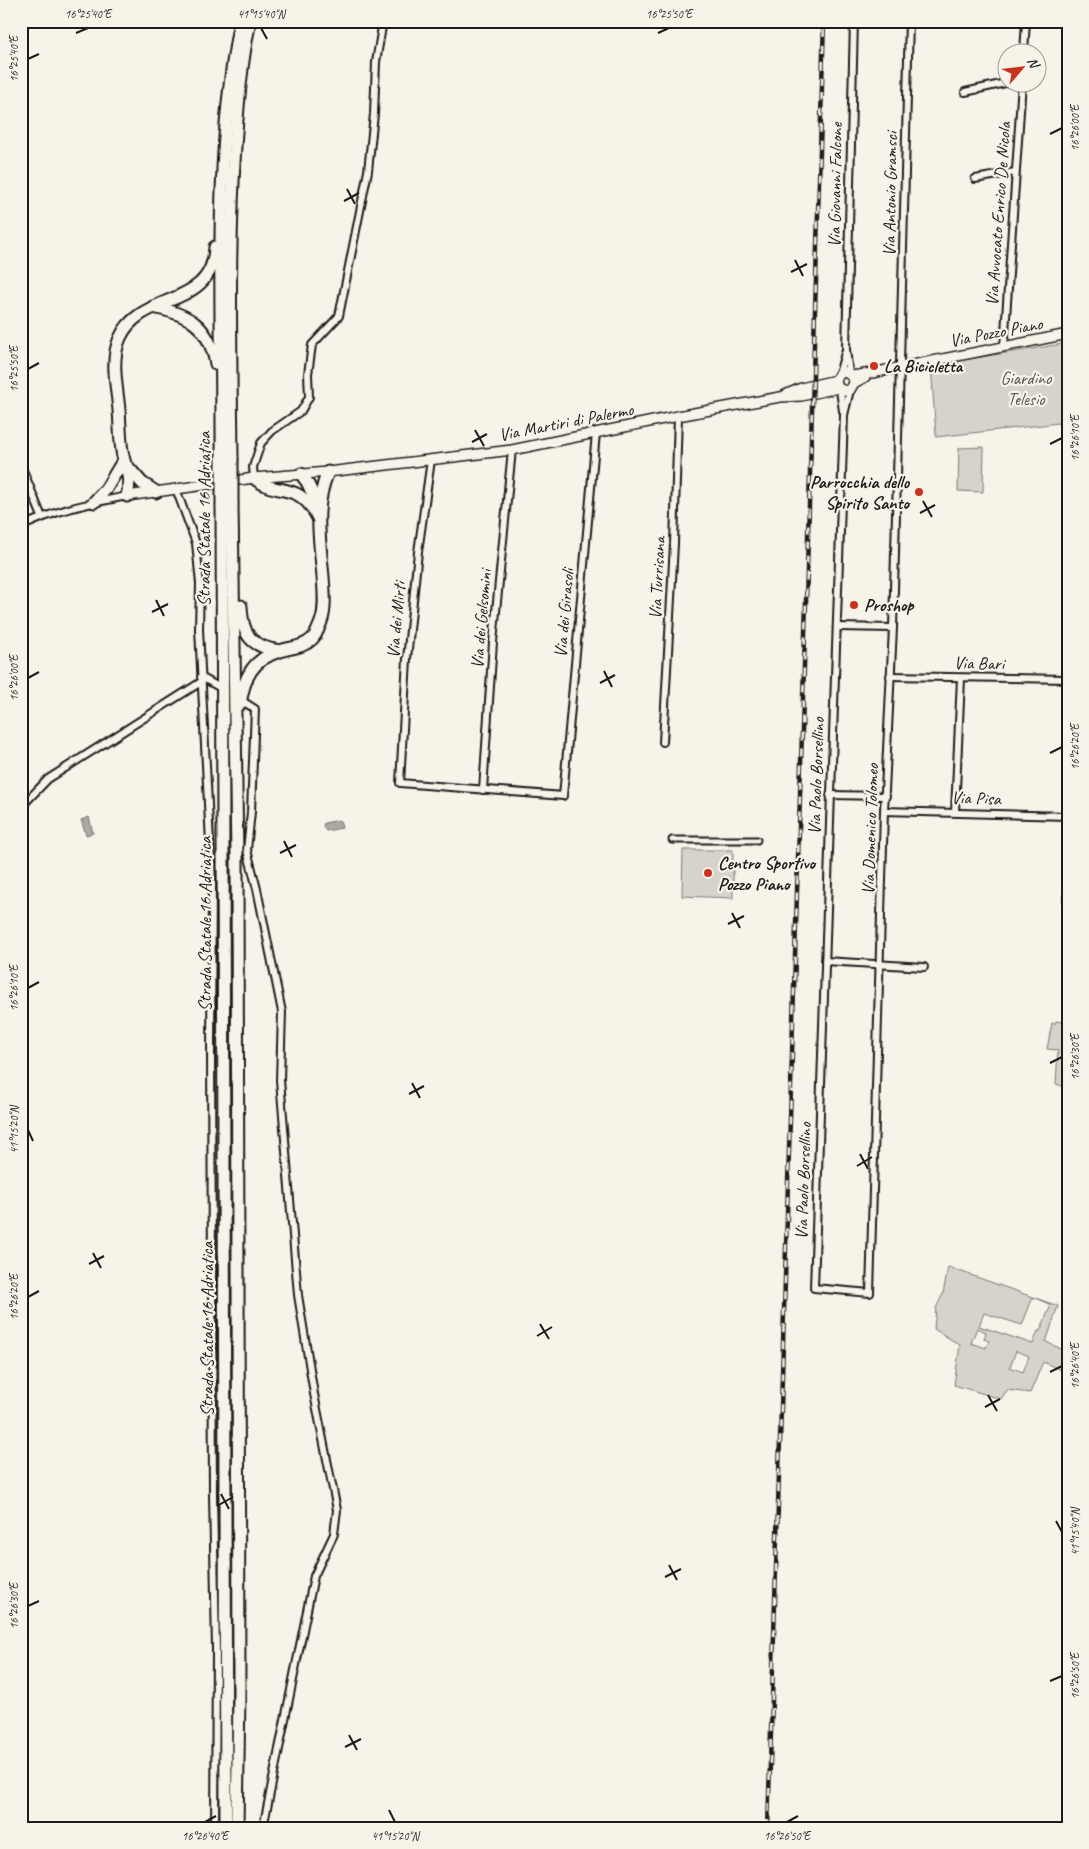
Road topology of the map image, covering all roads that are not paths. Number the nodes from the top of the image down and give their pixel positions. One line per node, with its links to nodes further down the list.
1 (240, 21): 13 (highway, Strada Statale 16 Adriatica)
2 (250, 21): 25 (highway, Strada Statale 16 Adriatica)
3 (382, 21): 31 (street)
4 (854, 21): 17 (street, Via Giovanni Falcone)
5 (909, 21): 18 (street, Via Antonio Gramsci)
6 (1026, 21): 7 (street)
7 (1025, 42)
8 (996, 85): 9 (street)
9 (965, 92)
10 (1021, 92): 11 (street, Via Avvocato Enrico De Nicola)
11 (1016, 172): 12 (street); 16 (street, Via Avvocato Enrico De Nicola)
12 (975, 179)
13 (221, 194): 14 (highway); 20 (highway, Strada Statale 16 Adriatica)
14 (153, 307): 20 (highway); 26 (highway)
15 (1068, 334): 16 (street, Via Pozzo Piano)
16 (1004, 348): 18 (street, Via Pozzo Piano)
17 (846, 350): 19 (street, Via Giovanni Falcone); 19 (street, Via Giovanni Falcone)
18 (900, 367): 19 (street, Via Pozzo Piano); 44 (street, Via Domenico Tolomeo)
19 (845, 382): 21 (street, Via Pozzo Piano); 43 (street, Via Paolo Borsellino)
20 (222, 395): 25 (highway, Strada Statale 16 Adriatica)
21 (780, 397): 22 (street, Via Martiri di Palermo)
22 (678, 416): 23 (street, Via Martiri di Palermo); 53 (street, Via Turrisana)
23 (596, 433): 24 (street, Via Martiri di Palermo); 54 (street, Via dei Girasoli)
24 (512, 450): 27 (street, Via Martiri di Palermo); 54 (street, Via dei Gelsomini)
25 (227, 457): 37 (highway, Strada Statale 16 Adriatica, bridge)
26 (123, 460): 33 (highway); 34 (highway); 36 (highway)
27 (431, 460): 29 (street, Via Martiri di Palermo); 54 (street, Via dei Mirti)
28 (21, 465): 39 (street)
29 (328, 472): 30 (street); 38 (highway)
30 (301, 474): 31 (street); 35 (highway); 38 (highway)
31 (254, 478): 32 (street); 35 (highway)
32 (176, 489): 33 (street); 49 (street)
33 (156, 492): 34 (street)
34 (126, 496): 36 (street)
35 (303, 498): 40 (highway)
36 (94, 502): 39 (street)
37 (227, 504): 41 (highway, Strada Statale 16 Adriatica); 70 (highway, Strada Statale 16 Adriatica)
38 (318, 505): 40 (highway)
39 (42, 517): 42 (street)
40 (318, 518): 45 (highway)
41 (233, 526): 45 (highway); 52 (highway, Strada Statale 16 Adriatica)
42 (21, 527)
43 (837, 627): 44 (street); 55 (street, Via Paolo Borsellino)
44 (893, 628): 46 (street, Via Domenico Tolomeo)
45 (280, 651): 52 (highway)
46 (890, 676): 47 (street, Via Bari); 56 (street, Via Domenico Tolomeo)
47 (961, 678): 48 (street, Via Bari); 59 (street)
48 (1068, 679)
49 (201, 680): 50 (street); 57 (street); 69 (street)
50 (217, 686)
51 (244, 702): 72 (street)
52 (235, 736): 71 (highway, Strada Statale 16 Adriatica)
53 (664, 742)
54 (482, 790)
55 (830, 795): 56 (street); 65 (street, Via Paolo Borsellino)
56 (886, 796): 58 (street, Via Domenico Tolomeo)
57 (21, 808)
58 (884, 811): 59 (street, Via Pisa); 66 (street, Via Domenico Tolomeo)
59 (955, 812): 60 (street, Via Pisa)
60 (1068, 816)
61 (672, 840): 62 (street)
62 (757, 840)
63 (1068, 892): 64 (street)
64 (1067, 900)
65 (826, 961): 66 (street); 68 (street, Via Paolo Borsellino)
66 (881, 964): 67 (street); 68 (street, Via Domenico Tolomeo)
67 (924, 967)
68 (870, 1293)
69 (214, 1828)
70 (226, 1828)
71 (237, 1828)
72 (263, 1828)

